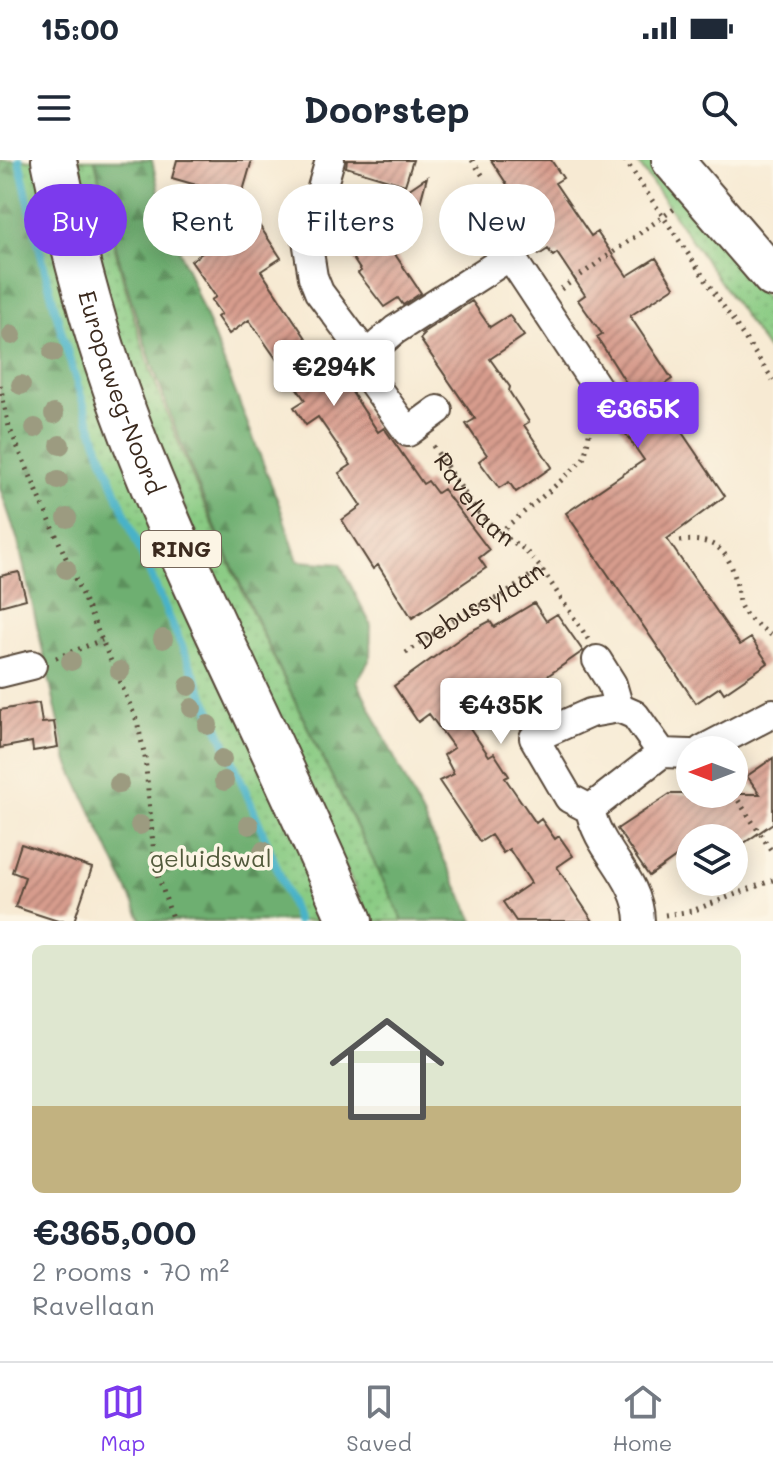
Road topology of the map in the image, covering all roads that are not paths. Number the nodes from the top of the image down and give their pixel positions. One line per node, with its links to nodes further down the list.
1 (54, 160): 18 (main road, Europaweg-Noord / RING)
2 (330, 160): 6 (street)
3 (672, 160): 5 (street)
4 (510, 256): 6 (street); 7 (street)
5 (773, 277)
6 (366, 355): 8 (street, Ravellaan)
7 (603, 397)
8 (438, 410)
9 (597, 660): 12 (street)
10 (32, 665): 11 (street)
11 (0, 673)
12 (619, 708): 15 (street); 16 (street)
13 (773, 713): 14 (street)
14 (729, 736)
15 (676, 753): 16 (street)
16 (590, 809): 17 (street)
17 (640, 920)
18 (350, 921)

